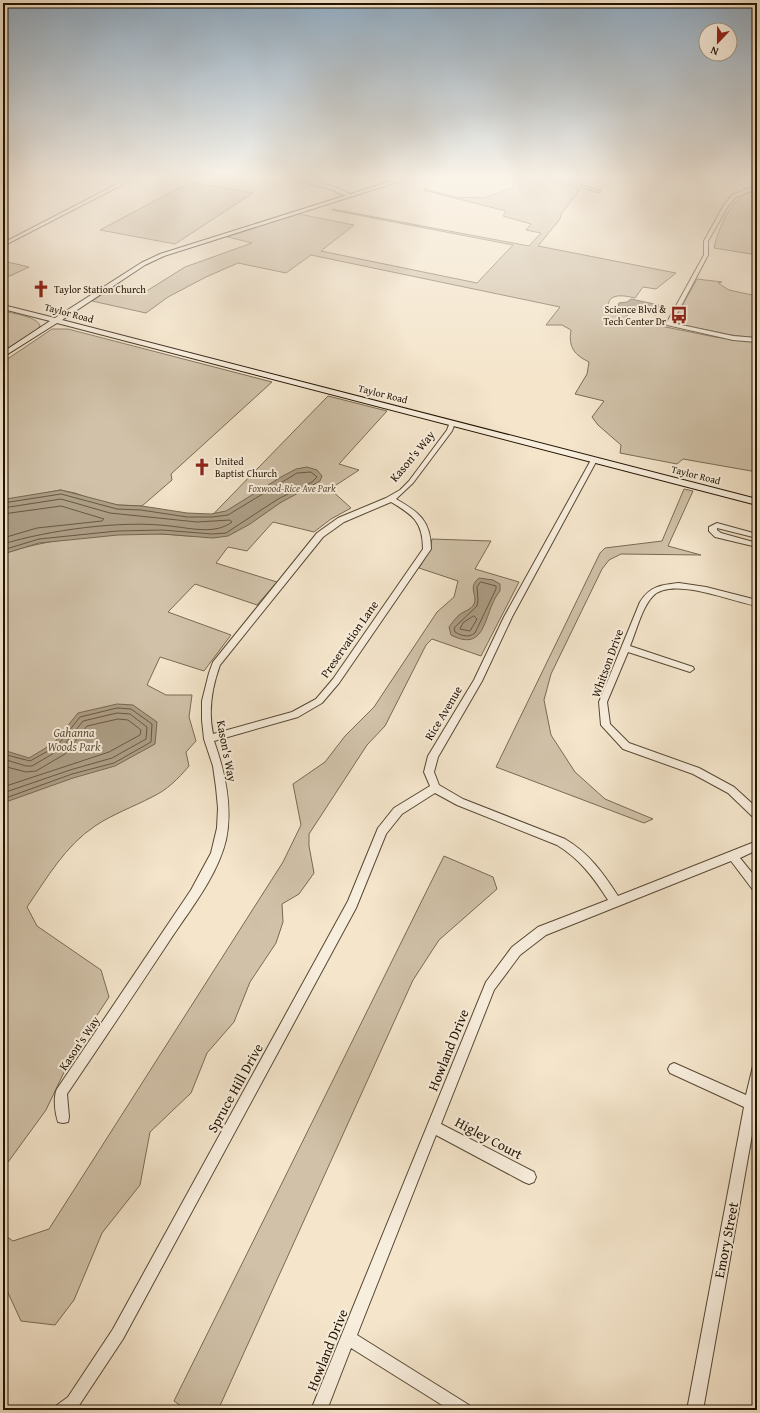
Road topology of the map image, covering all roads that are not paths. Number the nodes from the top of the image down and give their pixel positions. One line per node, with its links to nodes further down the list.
1 (194, 245): 4 (main road)
2 (706, 245): 5 (street)
3 (3, 307): 4 (main road, Taylor Road)
4 (56, 320): 6 (main road); 7 (main road, Taylor Road)
5 (757, 340)
6 (3, 355)
7 (452, 423): 8 (main road, Taylor Road); 9 (street, Kason's Way)
8 (594, 460): 10 (main road, Taylor Road); 17 (street, Rice Avenue)
9 (391, 499): 16 (street, Kason's Way); 16 (street, Preservation Lane)
10 (757, 502)
11 (757, 536): 12 (street)
12 (757, 545)
13 (757, 603): 14 (street, Whitson Drive)
14 (625, 648): 15 (street); 18 (street, Whitson Drive)
15 (690, 669)
16 (209, 739): 26 (street, Kason's Way)
17 (435, 788): 22 (street); 30 (street, Spruce Hill Drive)
18 (757, 814)
19 (757, 845): 20 (street, Howland Drive)
20 (733, 856): 21 (street); 22 (street, Howland Drive)
21 (757, 887)
22 (616, 902): 27 (street, Howland Drive)
23 (674, 1069): 25 (street)
24 (757, 1070): 25 (street, Emory Street)
25 (752, 1104): 33 (street, Emory Street)
26 (63, 1117)
27 (434, 1127): 28 (street, Higley Court); 29 (street, Howland Drive)
28 (529, 1177)
29 (348, 1338): 31 (street, Howland Drive); 32 (street)
30 (62, 1410)
31 (319, 1410)
32 (464, 1410)
33 (695, 1410)

